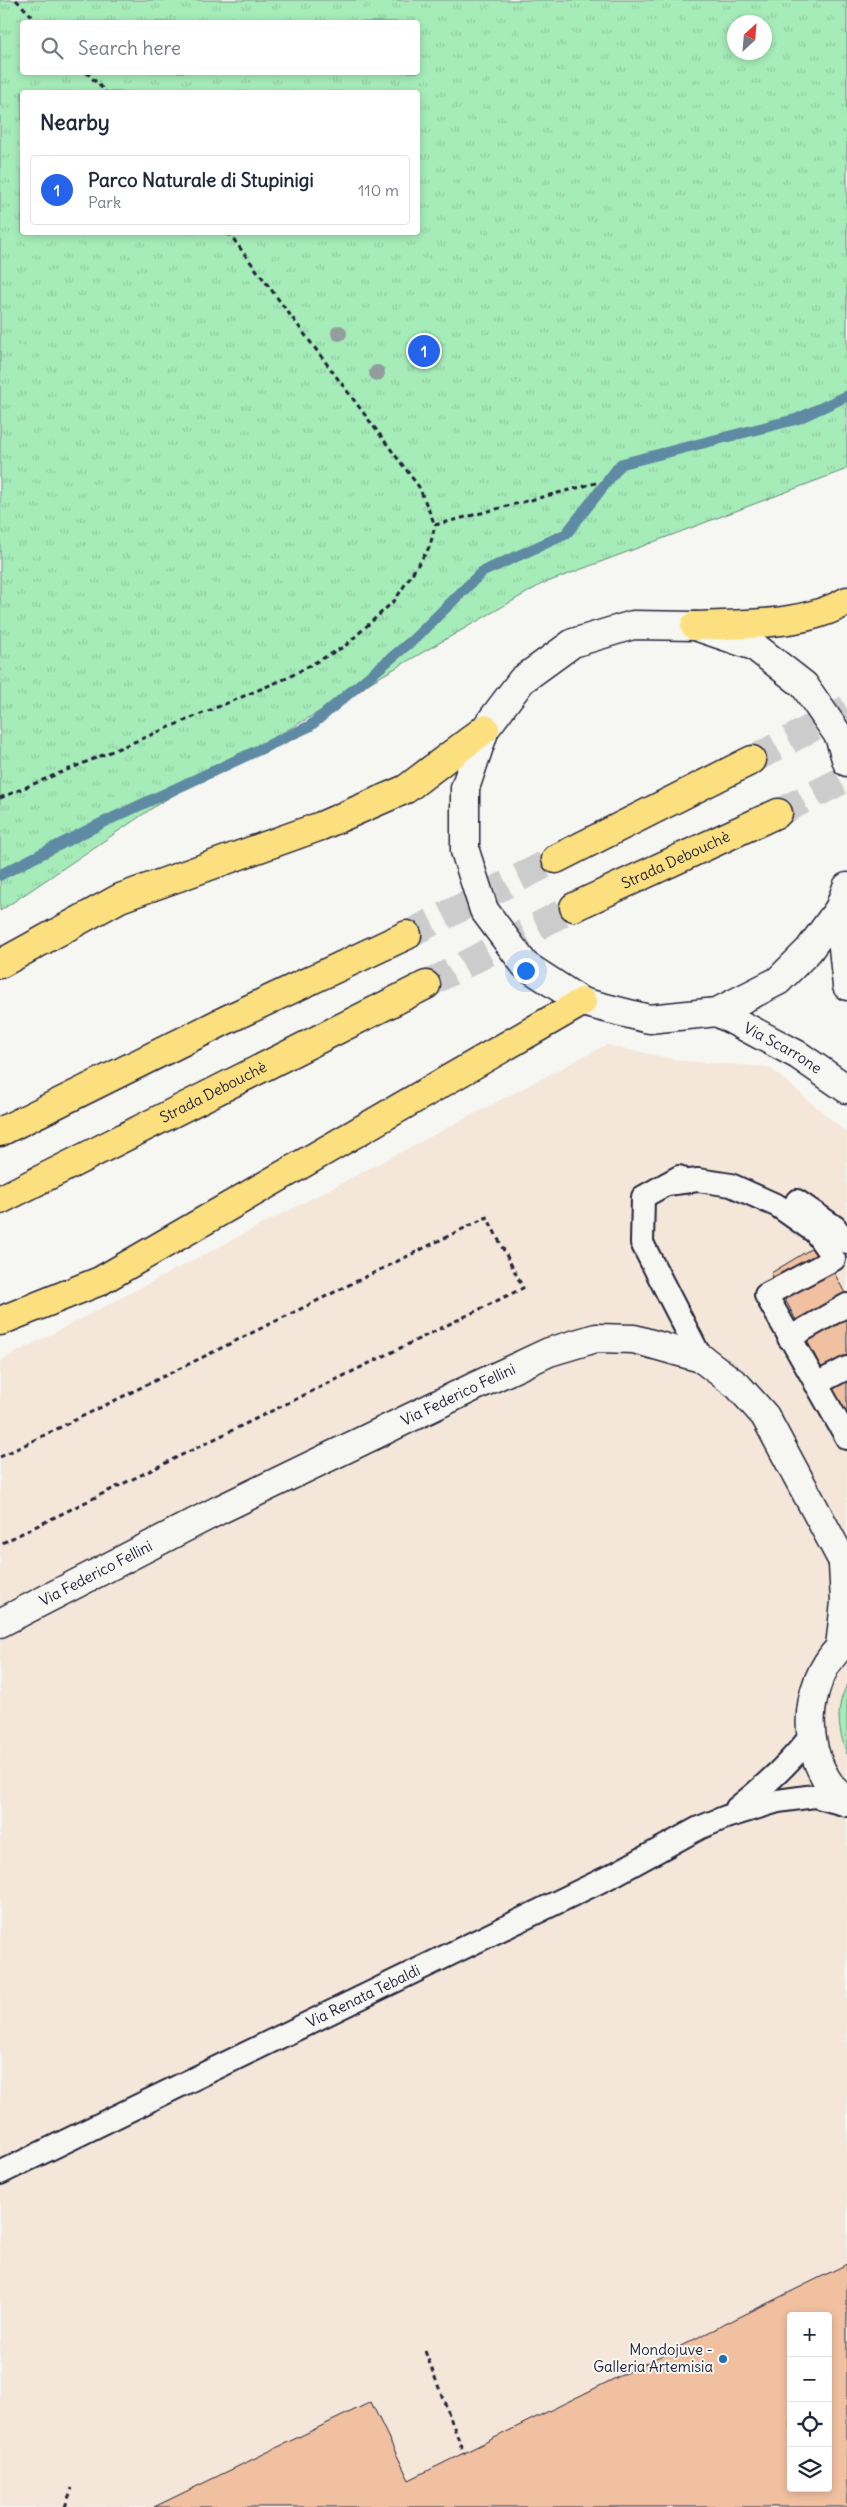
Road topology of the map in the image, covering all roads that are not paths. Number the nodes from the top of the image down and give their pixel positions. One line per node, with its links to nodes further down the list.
1 (847, 601): 2 (main road)
2 (695, 626): 3 (street); 5 (street)
3 (485, 730): 11 (main road); 14 (street)
4 (752, 760): 7 (main road)
5 (847, 762)
6 (778, 813): 9 (main road, Strada Debouchè)
7 (556, 859)
8 (843, 898): 13 (street); 15 (street)
9 (574, 907)
10 (407, 935): 17 (main road)
11 (0, 964)
12 (426, 985): 19 (main road, Strada Debouchè)
13 (847, 986)
14 (582, 1002): 15 (street); 22 (main road)
15 (717, 1012): 16 (street, Via Scarrone)
16 (847, 1089)
17 (0, 1132)
18 (667, 1184): 20 (lane); 23 (lane); 24 (lane)
19 (0, 1200)
20 (847, 1242)
21 (847, 1305): 23 (lane)
22 (0, 1321)
23 (789, 1338): 26 (lane)
24 (701, 1358): 28 (street, Via Federico Fellini); 29 (street, Via Federico Fellini)
25 (847, 1368): 26 (lane)
26 (816, 1384): 27 (lane)
27 (846, 1433)
28 (845, 1567): 30 (street, Via Federico Fellini)
29 (0, 1623)
30 (844, 1644): 31 (street)
31 (811, 1736): 32 (street); 33 (lane, Via Renata Tebaldi)
32 (847, 1804): 33 (lane, Via Renata Tebaldi)
33 (726, 1817): 34 (lane, Via Renata Tebaldi)
34 (0, 2173)

